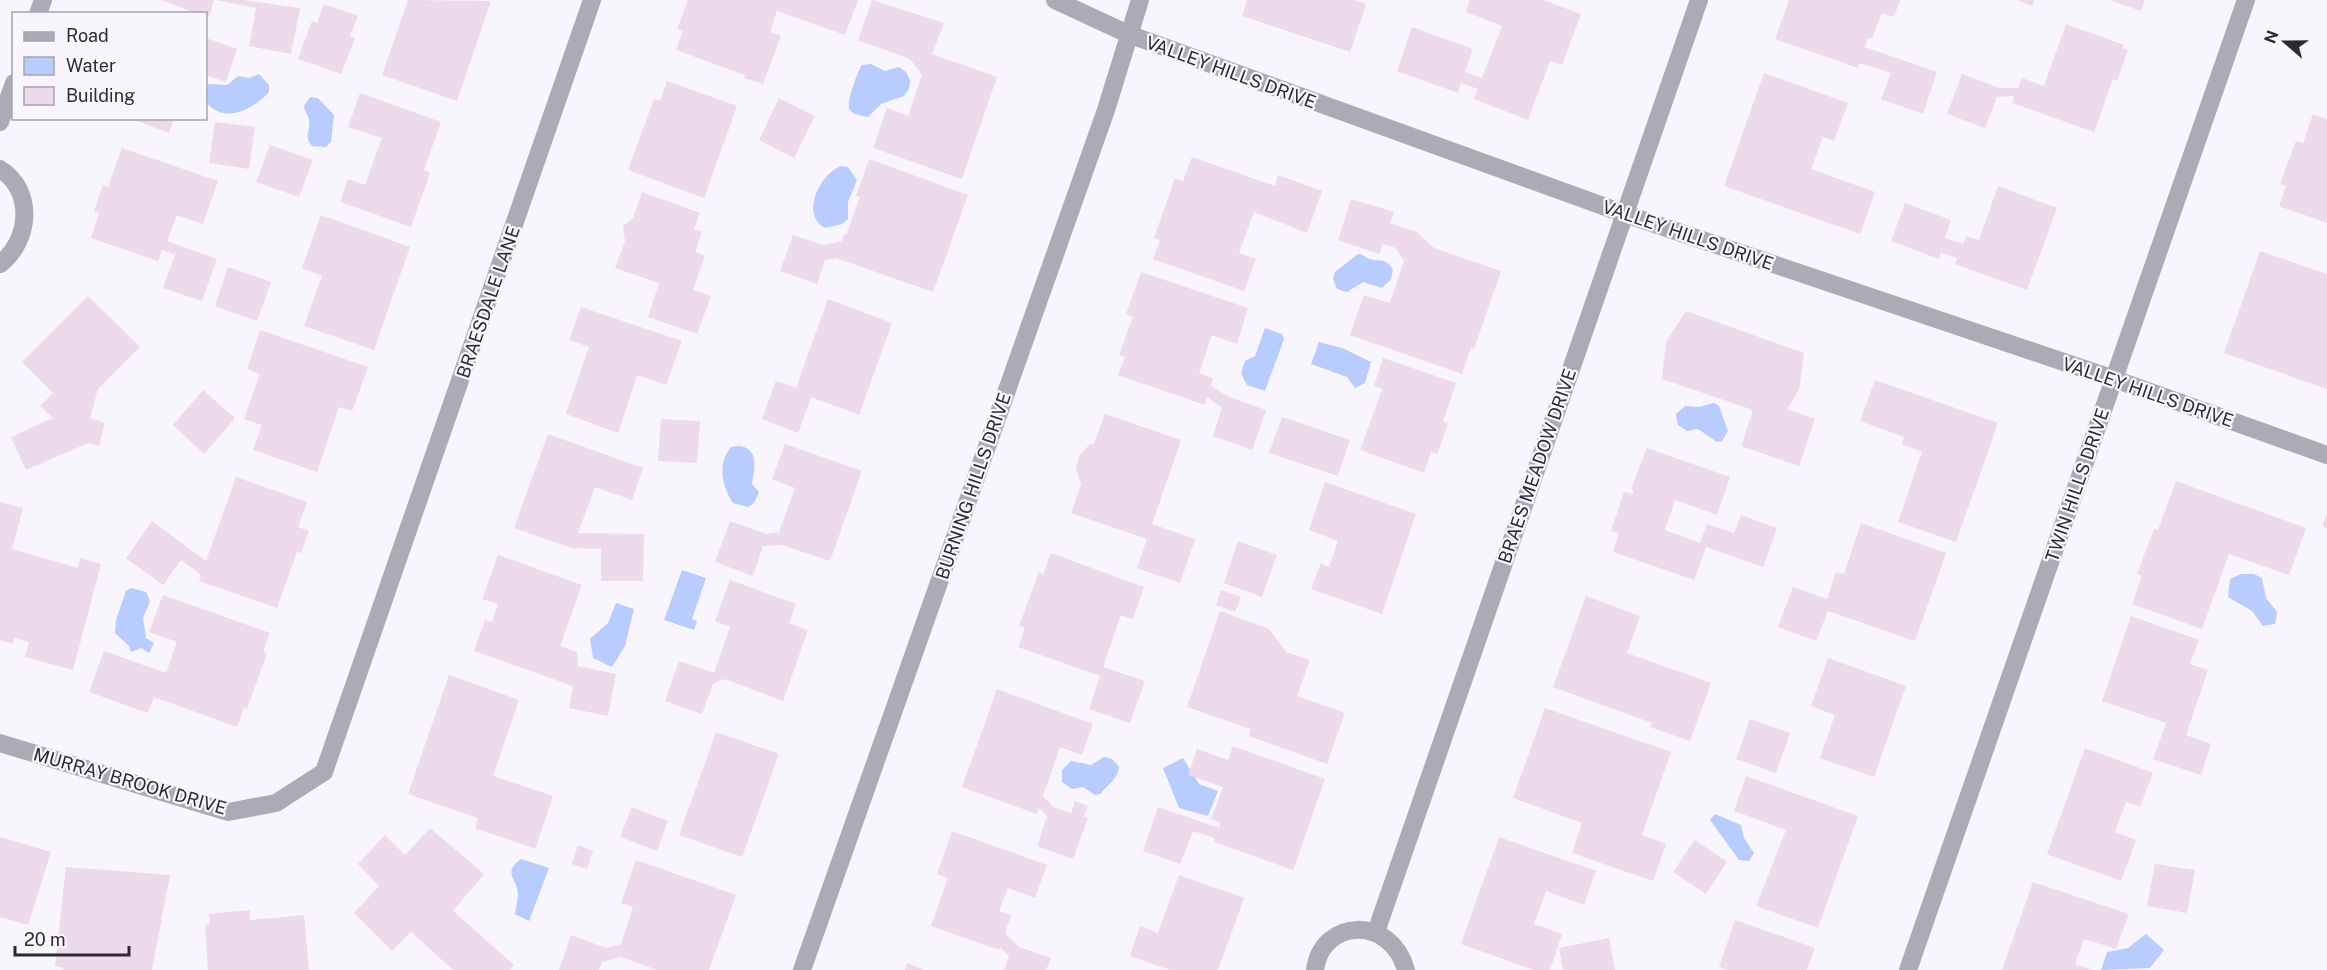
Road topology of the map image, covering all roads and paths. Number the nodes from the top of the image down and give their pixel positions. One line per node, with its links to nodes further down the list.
1 (592, 0): 14 (street, BRAESDALE LANE)
2 (1055, 0): 6 (street, VALLEY HILLS DRIVE)
3 (1140, 0): 6 (street, BURNING HILLS DRIVE)
4 (1699, 0): 10 (street, BRAES MEADOW DRIVE)
5 (2246, 0): 12 (street, TWIN HILLS DRIVE)
6 (1128, 34): 10 (street, VALLEY HILLS DRIVE); 17 (street, BURNING HILLS DRIVE)
7 (12, 89): 8 (street)
8 (0, 122)
9 (0, 170): 11 (street)
10 (1625, 214): 12 (street, VALLEY HILLS DRIVE); 16 (street, BRAES MEADOW DRIVE)
11 (0, 264)
12 (2114, 379): 13 (street, VALLEY HILLS DRIVE); 20 (street, TWIN HILLS DRIVE)
13 (2327, 455)
14 (383, 603): 15 (street, MURRAY BROOK DRIVE)
15 (0, 743)
16 (1376, 932): 18 (street); 19 (street)
17 (802, 970)
18 (1315, 970)
19 (1406, 970)
20 (1908, 970)

